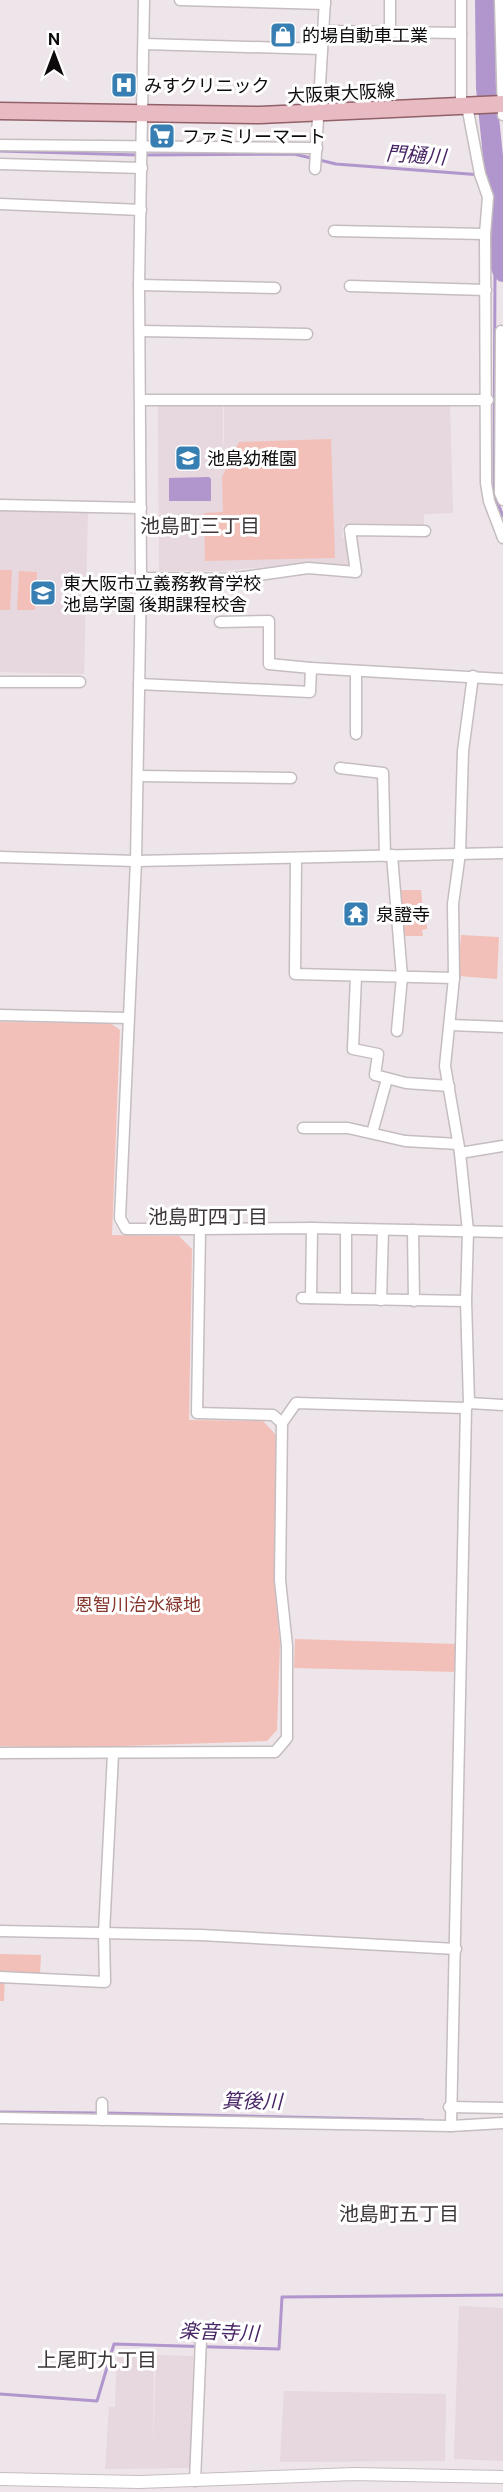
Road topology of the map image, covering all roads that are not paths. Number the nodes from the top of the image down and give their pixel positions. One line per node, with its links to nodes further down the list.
1 (144, 0): 10 (street)
2 (180, 0): 6 (street)
3 (390, 0): 8 (street)
4 (461, 0): 9 (street)
5 (500, 0): 13 (street)
6 (325, 2): 7 (street)
7 (323, 31): 8 (street); 11 (street)
8 (390, 32): 9 (street)
9 (461, 33): 12 (street)
10 (144, 44): 11 (street); 16 (street)
11 (322, 49): 15 (street)
12 (469, 106): 13 (main road, 大阪東大阪線); 15 (main road, 大阪東大阪線); 26 (street)
13 (501, 107)
14 (0, 111): 16 (main road, 大阪東大阪線)
15 (317, 114): 16 (main road, 大阪東大阪線); 19 (street)
16 (143, 115): 18 (street)
17 (0, 145): 18 (street)
18 (142, 148): 19 (street); 21 (street)
19 (317, 148): 22 (street)
20 (0, 164): 21 (street)
21 (142, 168): 24 (street)
22 (315, 169)
23 (0, 204): 24 (street)
24 (141, 210): 27 (street)
25 (334, 231): 26 (street)
26 (485, 234): 30 (street)
27 (139, 285): 29 (street); 31 (street)
28 (350, 286): 30 (street)
29 (274, 288)
30 (486, 290): 32 (street)
31 (140, 331): 34 (street); 35 (street)
32 (487, 332): 33 (street); 36 (street)
33 (502, 332): 37 (street)
34 (307, 334)
35 (141, 400): 36 (street); 39 (street)
36 (488, 400): 41 (street)
37 (503, 500)
38 (0, 505): 39 (street)
39 (141, 508): 42 (street)
40 (425, 531): 42 (street)
41 (502, 533)
42 (141, 578): 50 (street)
43 (220, 622): 44 (street)
44 (310, 668): 45 (street); 50 (street)
45 (356, 672): 46 (street); 51 (street)
46 (473, 676): 47 (street); 55 (street)
47 (503, 679)
48 (0, 682): 49 (street)
49 (80, 682)
50 (139, 684): 53 (street)
51 (356, 734)
52 (340, 768): 57 (street)
53 (138, 776): 54 (street); 60 (street)
54 (291, 778)
55 (460, 853): 56 (street); 57 (street); 63 (street)
56 (503, 853)
57 (388, 856): 59 (street); 62 (street)
58 (0, 857): 60 (street)
59 (296, 858): 60 (street); 61 (street)
60 (136, 861): 65 (street)
61 (356, 976): 62 (street); 69 (street)
62 (402, 977): 63 (street); 68 (street)
63 (454, 978): 66 (street)
64 (0, 1015): 65 (street)
65 (128, 1018): 76 (street)
66 (450, 1025): 67 (street); 70 (street)
67 (503, 1027)
68 (397, 1031)
69 (387, 1078): 70 (street); 72 (street)
70 (449, 1086): 74 (street)
71 (303, 1128): 72 (street)
72 (372, 1133): 74 (street)
73 (503, 1146): 74 (street)
74 (459, 1148): 80 (street)
75 (312, 1228): 76 (street); 77 (street); 82 (street)
76 (200, 1229): 88 (street)
77 (346, 1229): 78 (street); 82 (street)
78 (383, 1230): 79 (street); 83 (street)
79 (413, 1230): 80 (street); 84 (street)
80 (468, 1231): 81 (street); 85 (street)
81 (503, 1232)
82 (346, 1299): 83 (street)
83 (381, 1300): 84 (street)
84 (414, 1301): 85 (street)
85 (466, 1301): 87 (street)
86 (503, 1404): 87 (street)
87 (468, 1405): 88 (street); 93 (street)
88 (282, 1423): 90 (street)
89 (0, 1753): 90 (street)
90 (113, 1754): 92 (street)
91 (0, 1931): 92 (street)
92 (104, 1934): 93 (street); 94 (street)
93 (456, 1949): 96 (street)
94 (0, 1977)
95 (102, 2103): 99 (street)
96 (449, 2107): 97 (street); 101 (street)
97 (503, 2108)
98 (0, 2118): 99 (street)
99 (102, 2120): 101 (street)
100 (503, 2123): 101 (street)
101 (451, 2126)
102 (201, 2338): 105 (street)
103 (503, 2477): 105 (street)
104 (0, 2479): 105 (street)
105 (195, 2481)

